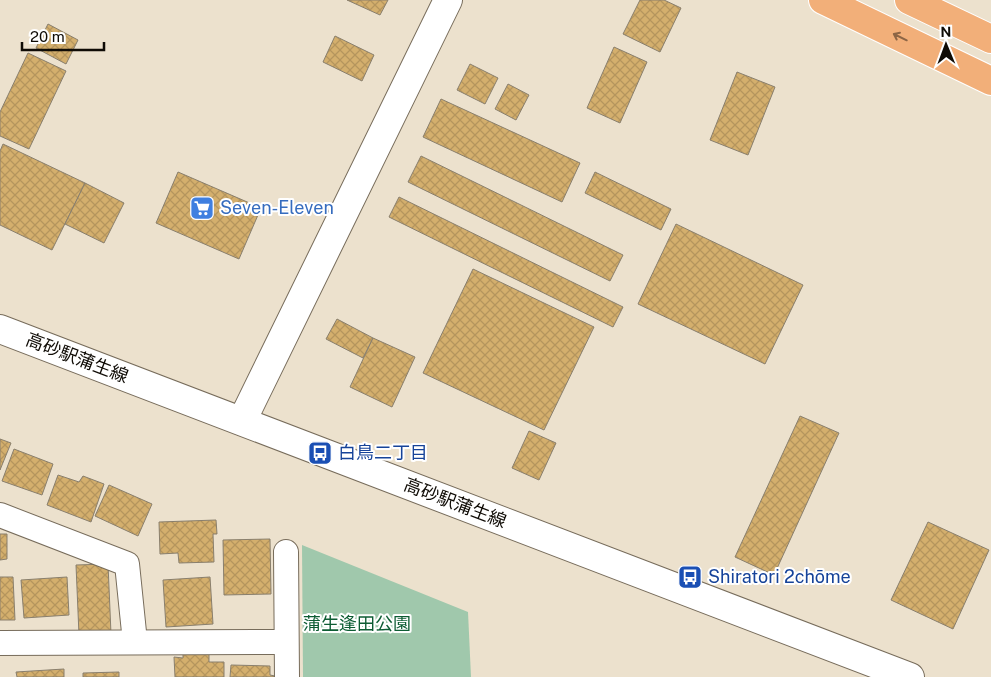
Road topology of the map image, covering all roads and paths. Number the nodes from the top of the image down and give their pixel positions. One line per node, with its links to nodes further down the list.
1 (448, 0): 7 (street)
2 (823, 0): 5 (main road, one-way to 2)
3 (909, 0): 4 (main road)
4 (991, 39)
5 (991, 81)
6 (0, 329): 7 (street, 高砂駅蒲生線)
7 (242, 421): 14 (street, 高砂駅蒲生線)
8 (0, 515): 10 (street)
9 (286, 552): 11 (street)
10 (135, 642): 11 (street); 12 (street)
11 (286, 642): 13 (street)
12 (0, 643)
13 (287, 677)
14 (910, 677)

